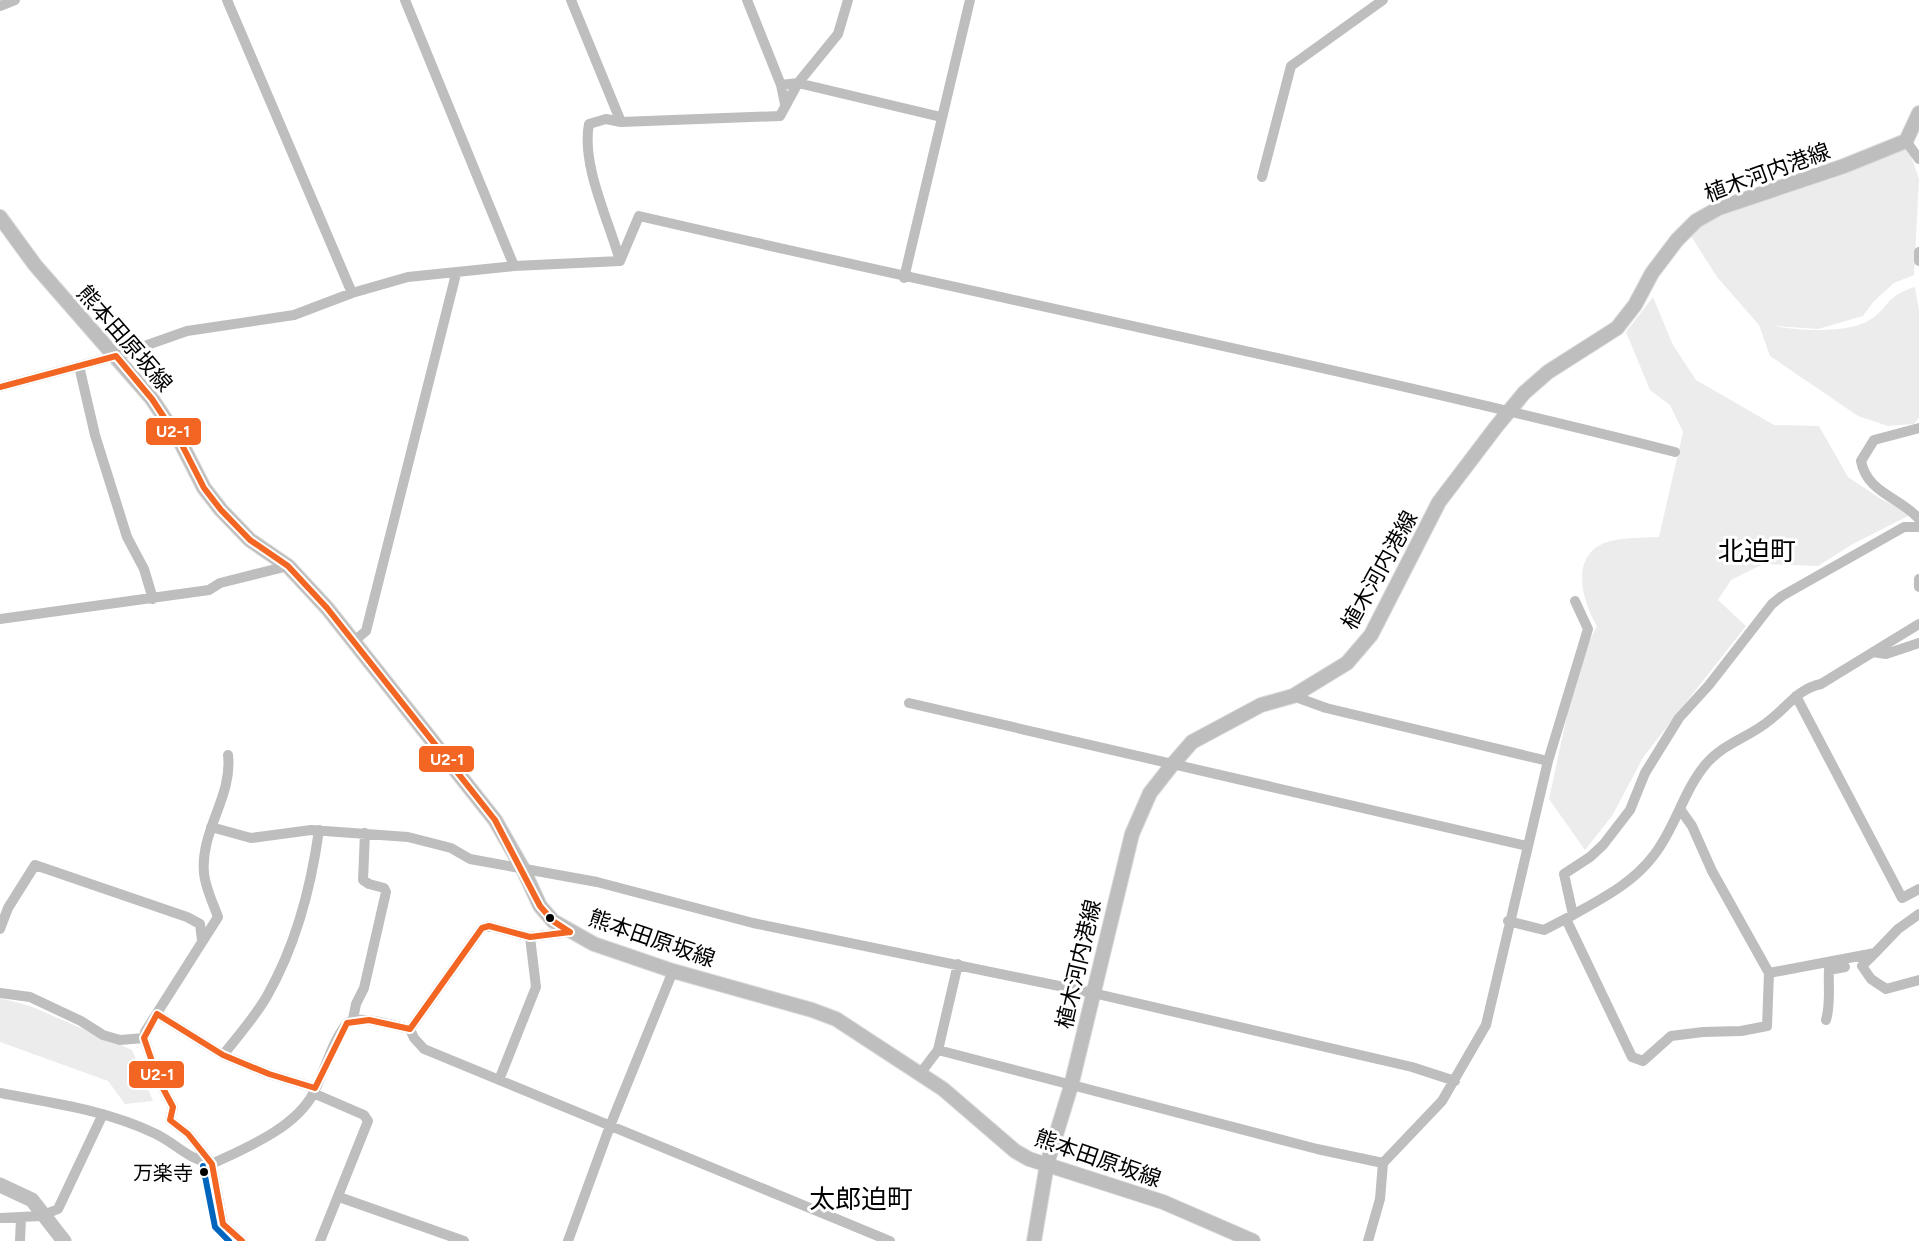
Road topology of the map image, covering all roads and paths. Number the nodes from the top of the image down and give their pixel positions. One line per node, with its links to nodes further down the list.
1 (15, 0): 9 (street)
2 (226, 0): 26 (street)
3 (405, 0): 23 (street)
4 (571, 0): 15 (street)
5 (747, 0): 11 (street)
6 (848, 0): 10 (street)
7 (970, 0): 14 (street)
8 (1383, 0): 18 (street)
9 (0, 6)
10 (798, 83): 11 (street); 12 (street); 14 (street)
11 (781, 85): 12 (street)
12 (785, 104): 15 (street)
13 (1919, 113): 16 (main road)
14 (942, 117): 25 (street)
15 (621, 122): 21 (street)
16 (1912, 143): 17 (street); 30 (main road, 植木河内港線)
17 (1919, 159)
18 (1262, 177)
19 (0, 217): 27 (main road, 熊本田原坂線)
20 (1919, 252): 22 (street)
21 (620, 261): 23 (street); 25 (street)
22 (1919, 261)
23 (514, 266): 24 (street)
24 (456, 274): 26 (street); 42 (street)
25 (904, 278): 30 (street)
26 (352, 293): 27 (street)
27 (116, 356): 28 (street); 35 (main road, 熊本田原坂線)
28 (79, 366): 29 (street); 38 (street)
29 (0, 387)
30 (1511, 410): 32 (street); 45 (main road, 植木河内港線)
31 (1919, 428): 33 (street)
32 (1675, 452)
33 (1919, 519)
34 (1919, 527): 60 (street)
35 (288, 566): 38 (street); 42 (main road, 熊本田原坂線)
36 (1919, 579): 37 (street)
37 (1919, 587)
38 (153, 599): 40 (street)
39 (1575, 601): 49 (street)
40 (0, 620)
41 (1919, 624): 44 (street)
42 (353, 642): 56 (main road, 熊本田原坂線)
43 (1919, 643): 44 (street)
44 (1873, 652): 46 (street)
45 (1293, 696): 49 (street); 50 (main road, 植木河内港線)
46 (1796, 696): 51 (street); 57 (street)
47 (909, 703): 50 (street)
48 (228, 755): 52 (street)
49 (1548, 761): 55 (street)
50 (1172, 765): 55 (street); 72 (main road, 植木河内港線)
51 (1680, 809): 60 (street); 69 (street)
52 (211, 827): 53 (street); 65 (street)
53 (319, 831): 54 (street); 79 (street)
54 (365, 833): 56 (street); 74 (street)
55 (1527, 846): 61 (street)
56 (523, 869): 63 (main road, 熊本田原坂線); 67 (street)
57 (1919, 889)
58 (4, 907): 62 (street); 65 (street)
59 (1919, 914): 66 (street)
60 (1570, 917): 61 (street); 69 (street)
61 (1508, 921): 82 (street)
62 (0, 929)
63 (570, 932): 64 (street); 68 (main road, 熊本田原坂線)
64 (530, 937): 76 (street); 81 (street)
65 (202, 940): 73 (street)
66 (1875, 953): 69 (street); 70 (street); 75 (street)
67 (958, 964): 72 (street); 78 (street)
68 (674, 971): 80 (main road, 熊本田原坂線); 87 (street)
69 (1769, 973)
70 (1919, 980)
71 (0, 993): 77 (street)
72 (1093, 993): 82 (street); 83 (main road, 植木河内港線)
73 (157, 1014): 77 (street); 79 (street)
74 (353, 1019): 76 (street); 84 (street)
75 (1826, 1020)
76 (410, 1029): 81 (street)
77 (144, 1038): 89 (street)
78 (938, 1050): 80 (street); 83 (street)
79 (223, 1055): 84 (street)
80 (920, 1075): 90 (main road, 熊本田原坂線)
81 (499, 1080): 87 (street)
82 (1455, 1081): 88 (street)
83 (1071, 1086): 88 (street); 90 (main road, 植木河内港線)
84 (314, 1090): 89 (street); 91 (street)
85 (0, 1093): 86 (street)
86 (103, 1114): 89 (street); 93 (street)
87 (610, 1126): 98 (street); 99 (street)
88 (1383, 1163): 102 (street)
89 (212, 1164): 95 (street)
90 (1047, 1164): 100 (main road, 植木河内港線); 101 (main road, 熊本田原坂線)
91 (339, 1197): 96 (street); 97 (street)
92 (0, 1218): 93 (street)
93 (21, 1218): 94 (street)
94 (20, 1241)
95 (242, 1241)
96 (320, 1241)
97 (464, 1241)
98 (568, 1241)
99 (890, 1241)
100 (1034, 1241)
101 (1253, 1241)
102 (1368, 1241)

